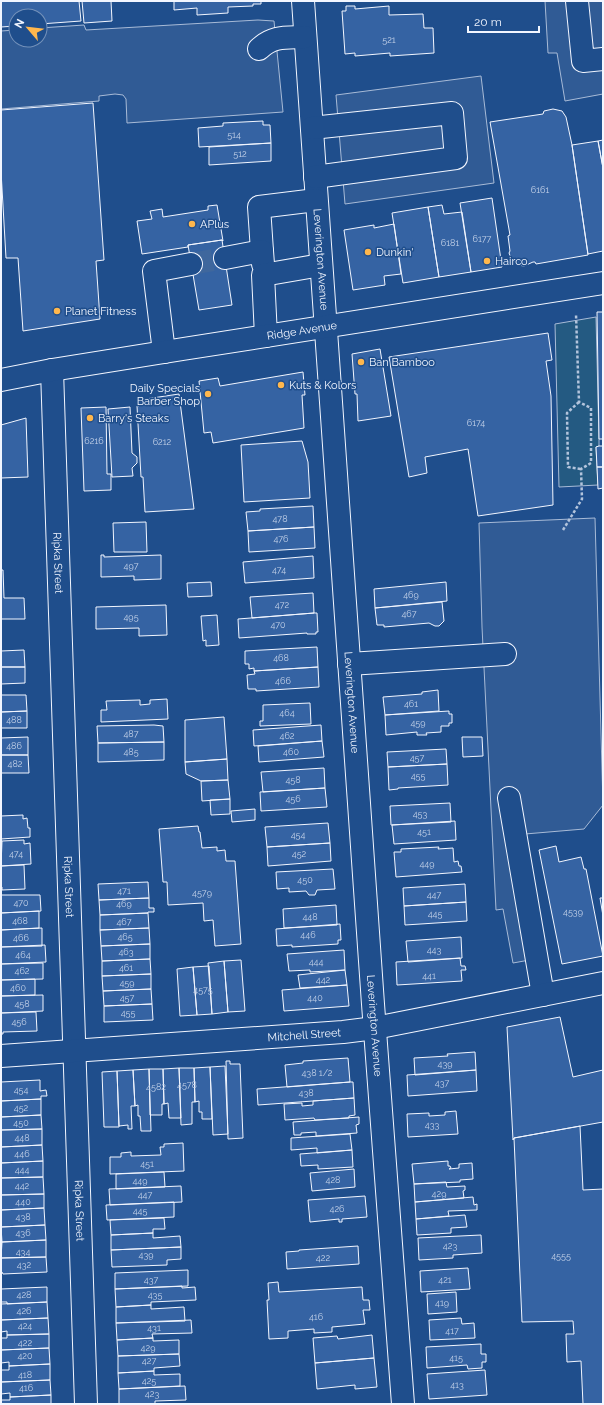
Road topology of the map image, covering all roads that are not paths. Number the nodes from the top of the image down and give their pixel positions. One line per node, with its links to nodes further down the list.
1 (303, 1): 3 (street, Leverington Avenue)
2 (577, 1): 5 (street)
3 (305, 37): 4 (street); 6 (street, Leverington Avenue)
4 (259, 49)
5 (603, 59)
6 (312, 128): 7 (street, Leverington Avenue); 7 (street)
7 (315, 177): 8 (street, Leverington Avenue)
8 (316, 200): 9 (street); 12 (street, Leverington Avenue)
9 (262, 251): 10 (street); 13 (street)
10 (225, 258)
11 (191, 264): 17 (street)
12 (321, 265): 13 (street); 15 (street, Leverington Avenue)
13 (263, 275): 16 (street)
14 (603, 283): 15 (street, Ridge Avenue)
15 (325, 327): 16 (street, Ridge Avenue); 21 (street, Leverington Avenue)
16 (266, 336): 17 (street, Ridge Avenue)
17 (164, 352): 18 (street, Ridge Avenue)
18 (52, 370): 19 (street, Ridge Avenue); 26 (street, Ripka Street)
19 (1, 380)
20 (505, 654): 21 (street)
21 (349, 664): 25 (street, Leverington Avenue)
22 (509, 798): 24 (street)
23 (603, 983): 24 (street, Mitchell Street)
24 (543, 995): 25 (street, Mitchell Street)
25 (375, 1028): 26 (street, Mitchell Street); 29 (street, Leverington Avenue)
26 (74, 1051): 27 (street, Mitchell Street); 28 (street, Ripka Street)
27 (1, 1056)
28 (86, 1404)
29 (402, 1404)

